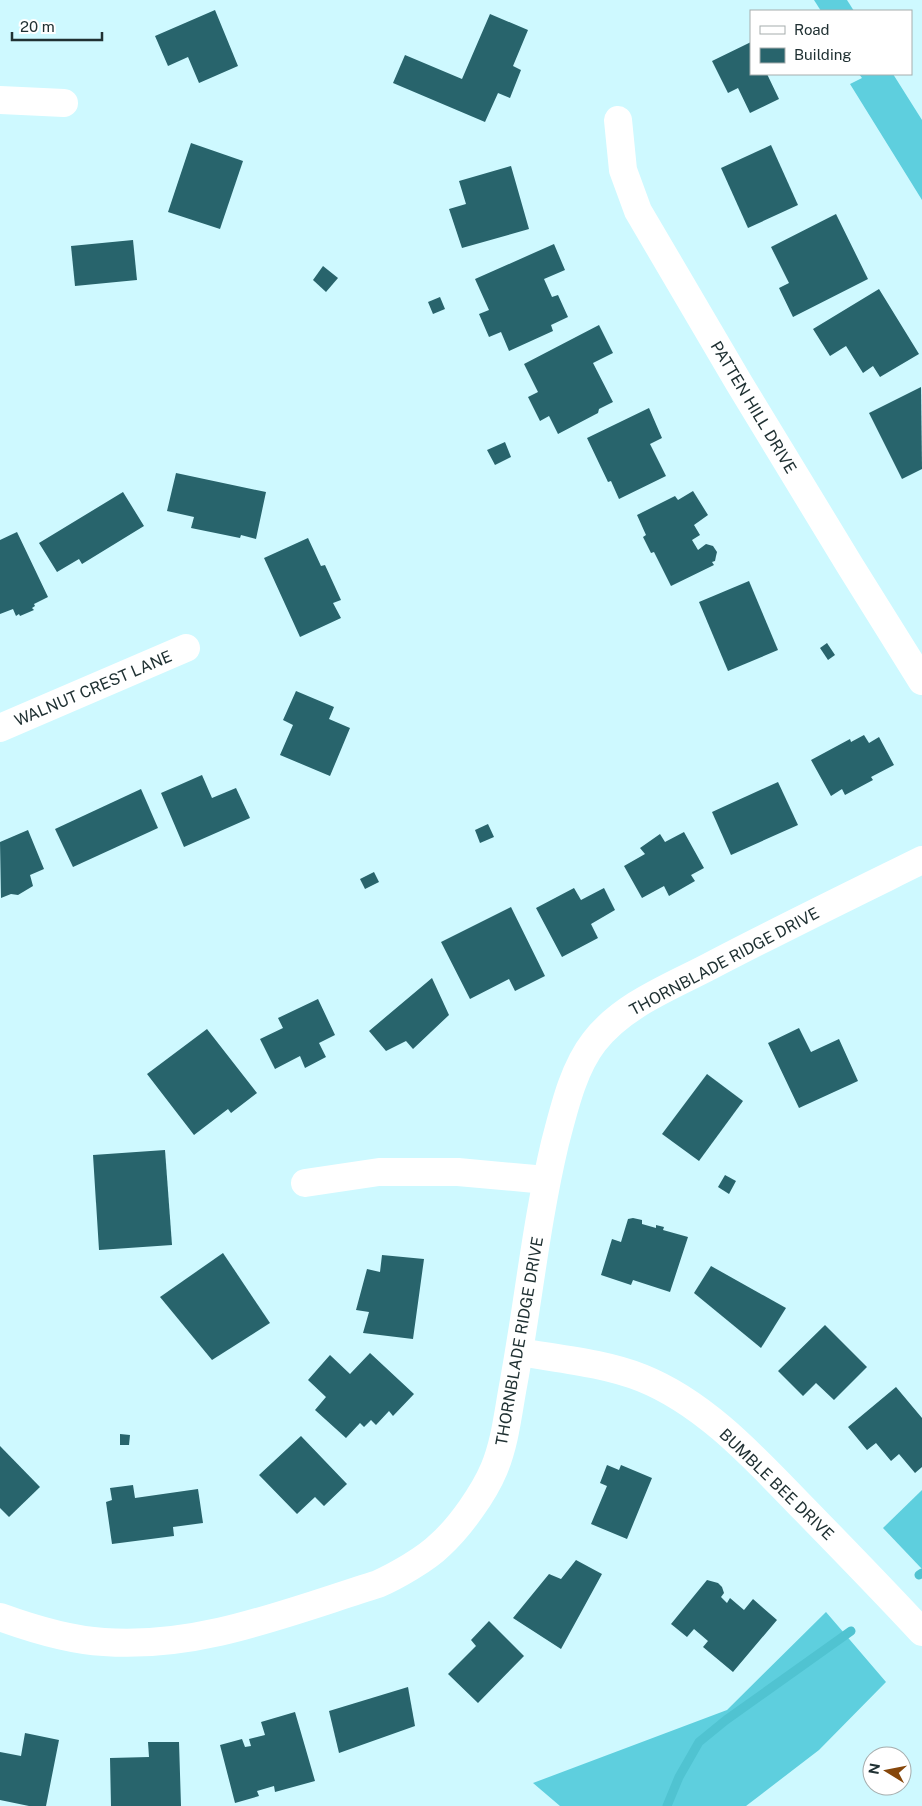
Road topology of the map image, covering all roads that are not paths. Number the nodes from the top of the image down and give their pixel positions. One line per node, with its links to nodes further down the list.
1 (0, 100): 2 (street)
2 (64, 103)
3 (618, 120): 5 (street, PATTEN HILL DRIVE)
4 (186, 648): 6 (street, WALNUT CREST LANE)
5 (922, 681)
6 (0, 728)
7 (922, 860): 8 (street, THORNBLADE RIDGE DRIVE)
8 (546, 1180): 9 (street); 10 (street, THORNBLADE RIDGE DRIVE)
9 (306, 1183)
10 (520, 1352): 11 (street, THORNBLADE RIDGE DRIVE); 12 (street, BUMBLE BEE DRIVE)
11 (0, 1617)
12 (922, 1632)

